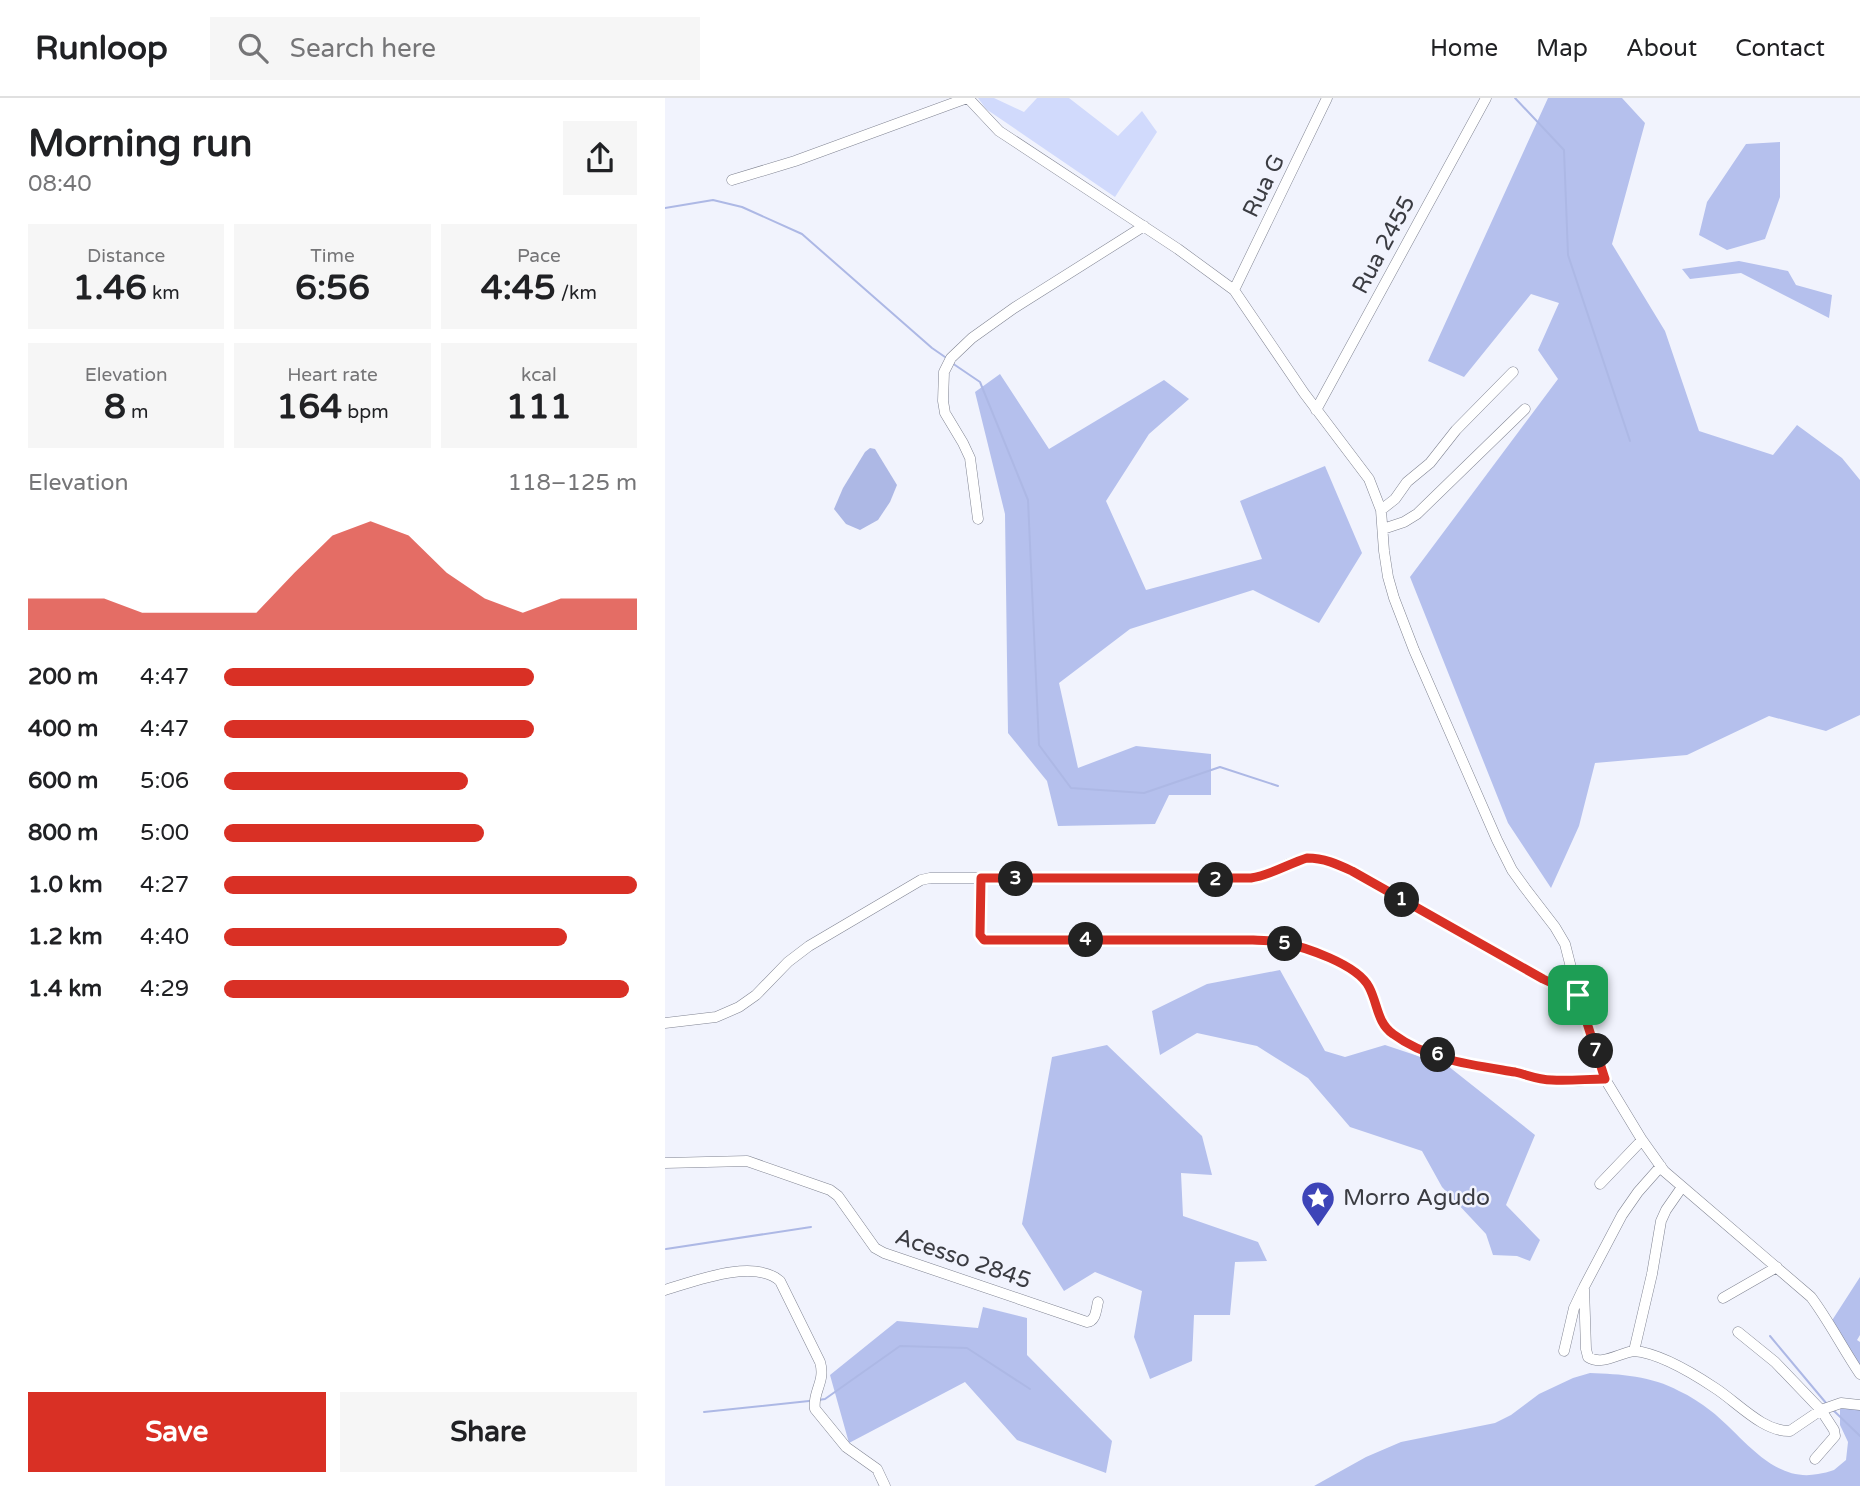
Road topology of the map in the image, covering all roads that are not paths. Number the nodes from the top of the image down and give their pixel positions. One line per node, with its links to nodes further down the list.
1 (967, 98): 4 (street); 5 (street)
2 (1327, 98): 6 (street, Rua G)
3 (1486, 98): 9 (street, Rua 2455)
4 (732, 180)
5 (1144, 226): 6 (street); 11 (street)
6 (1234, 290): 9 (street)
7 (1513, 372): 10 (street)
8 (1525, 409): 12 (street)
9 (1316, 410): 10 (street)
10 (1381, 510): 12 (street)
11 (978, 519)
12 (1383, 529): 14 (street)
13 (981, 878): 14 (street); 15 (street); 16 (street)
14 (1578, 995): 16 (street)
15 (665, 1023)
16 (1605, 1079): 17 (street)
17 (1642, 1140): 19 (street); 20 (street)
18 (665, 1163): 26 (street, Acesso 2845)
19 (1661, 1166): 21 (street); 23 (street)
20 (1601, 1184)
21 (1682, 1188): 22 (street); 28 (street)
22 (1777, 1267): 25 (street); 30 (street)
23 (1584, 1287): 28 (street); 29 (street)
24 (665, 1290): 34 (street)
25 (1723, 1298)
26 (1098, 1302)
27 (1738, 1332): 32 (street)
28 (1634, 1351): 32 (street)
29 (1564, 1352)
30 (1860, 1374)
31 (1860, 1405): 32 (street)
32 (1821, 1410): 33 (street)
33 (1815, 1459)
34 (885, 1486)

